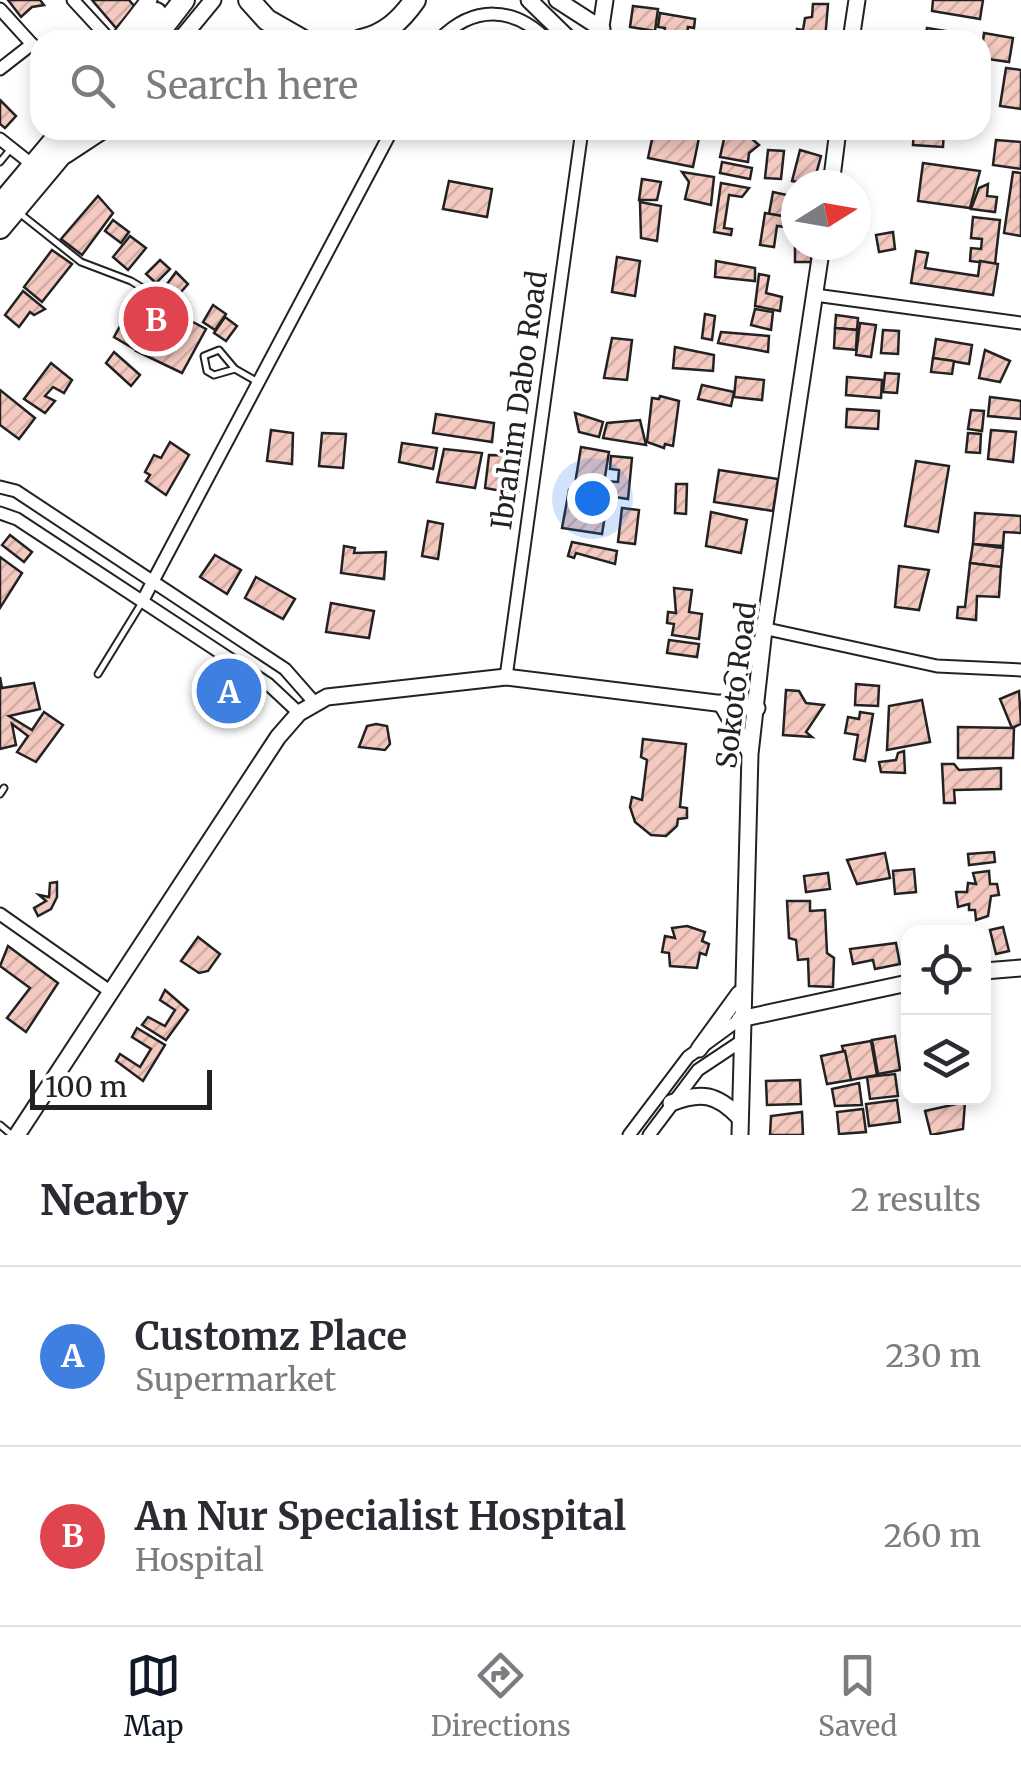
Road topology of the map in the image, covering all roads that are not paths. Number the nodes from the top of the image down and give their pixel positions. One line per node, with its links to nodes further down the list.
1 (74, 0): 13 (street)
2 (149, 0): 14 (street)
3 (167, 0): 15 (highway)
4 (184, 0): 16 (highway)
5 (213, 0): 17 (street)
6 (249, 0): 18 (highway)
7 (557, 0): 23 (street)
8 (857, 0): 25 (street)
9 (532, 3): 22 (street)
10 (600, 3): 24 (street)
11 (0, 8): 26 (street)
12 (409, 9): 19 (highway)
13 (104, 30)
14 (123, 30)
15 (144, 30)
16 (161, 30)
17 (188, 30)
18 (284, 30)
19 (384, 30)
20 (453, 30): 21 (street)
21 (536, 30)
22 (560, 30)
23 (596, 30)
24 (601, 30)
25 (852, 30)
26 (30, 42)
27 (30, 52): 28 (street)
28 (0, 69)
29 (0, 138): 36 (street)
30 (55, 140): 39 (highway)
31 (74, 140): 37 (highway)
32 (89, 140): 37 (street)
33 (387, 140): 48 (street)
34 (581, 140): 56 (street, Ibrahim Dabo Road)
35 (837, 140): 40 (street)
36 (12, 148): 38 (lane); 39 (street)
37 (58, 160): 41 (highway)
38 (0, 162)
39 (34, 166): 41 (highway)
40 (833, 170)
41 (8, 208): 42 (highway); 45 (lane)
42 (0, 228)
43 (820, 260): 44 (street, Sokoto Road)
44 (815, 295): 46 (street); 53 (street, Sokoto Road)
45 (162, 300)
46 (1021, 322)
47 (235, 368): 47 (lane); 48 (lane)
48 (259, 383): 51 (street)
49 (0, 487): 51 (street)
50 (0, 514): 52 (street)
51 (155, 580): 52 (street); 58 (street)
52 (144, 600): 55 (lane); 61 (street)
53 (765, 633): 54 (street); 57 (street); 60 (street, Sokoto Road)
54 (1021, 670)
55 (98, 674)
56 (506, 677): 58 (street); 59 (street)
57 (733, 679)
58 (314, 702): 61 (street)
59 (721, 704): 60 (street); 62 (street)
60 (757, 708): 62 (street, Sokoto Road)
61 (299, 713): 68 (street)
62 (750, 754): 67 (street, Sokoto Road)
63 (0, 914): 68 (street)
64 (1021, 968): 65 (street)
65 (991, 970)
66 (901, 986): 69 (street)
67 (741, 990): 70 (street, Sokoto Road); 72 (street)
68 (111, 992): 76 (street)
69 (774, 1016): 70 (street); 71 (street)
70 (740, 1019): 71 (street, Sokoto Road); 72 (street)
71 (740, 1042): 73 (street); 74 (street, Sokoto Road)
72 (699, 1048): 77 (street)
73 (671, 1102): 74 (street); 78 (street)
74 (740, 1117): 79 (street, Sokoto Road)
75 (0, 1125): 76 (lane)
76 (15, 1135)
77 (629, 1135)
78 (649, 1135)
79 (740, 1135)

